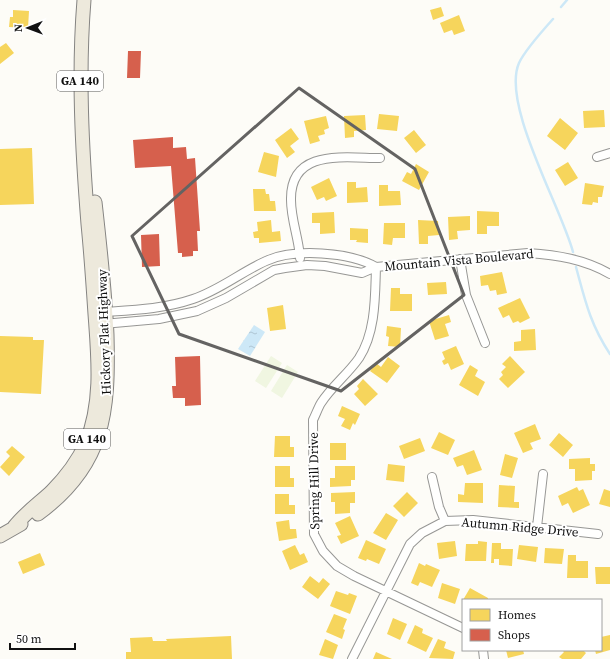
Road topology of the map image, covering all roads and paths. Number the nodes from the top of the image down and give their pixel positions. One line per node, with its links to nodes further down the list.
1 (84, 0): 10 (main road, Hickory Flat Highway / GA 140)
2 (610, 153): 3 (street)
3 (597, 157)
4 (380, 158): 5 (street)
5 (300, 254): 7 (street); 8 (street, Mountain Vista Boulevard); 10 (street, Mountain Vista Boulevard)
6 (460, 259): 8 (street, Mountain Vista Boulevard); 9 (street, Mountain Vista Boulevard); 11 (street)
7 (301, 266): 8 (street, Mountain Vista Boulevard); 10 (street, Mountain Vista Boulevard)
8 (376, 267): 18 (street, Spring Hill Drive)
9 (610, 274)
10 (101, 318): 17 (main road, Hickory Flat Highway / GA 140)
11 (485, 343)
12 (543, 474): 15 (street)
13 (432, 477): 14 (street)
14 (445, 521): 15 (street, Autumn Ridge Drive); 18 (street, Autumn Ridge Drive)
15 (537, 527): 16 (street, Autumn Ridge Drive)
16 (598, 534)
17 (0, 536)
18 (386, 591): 19 (street, Spring Hill Drive); 20 (street, Autumn Ridge Drive)
19 (462, 628)
20 (352, 659)

